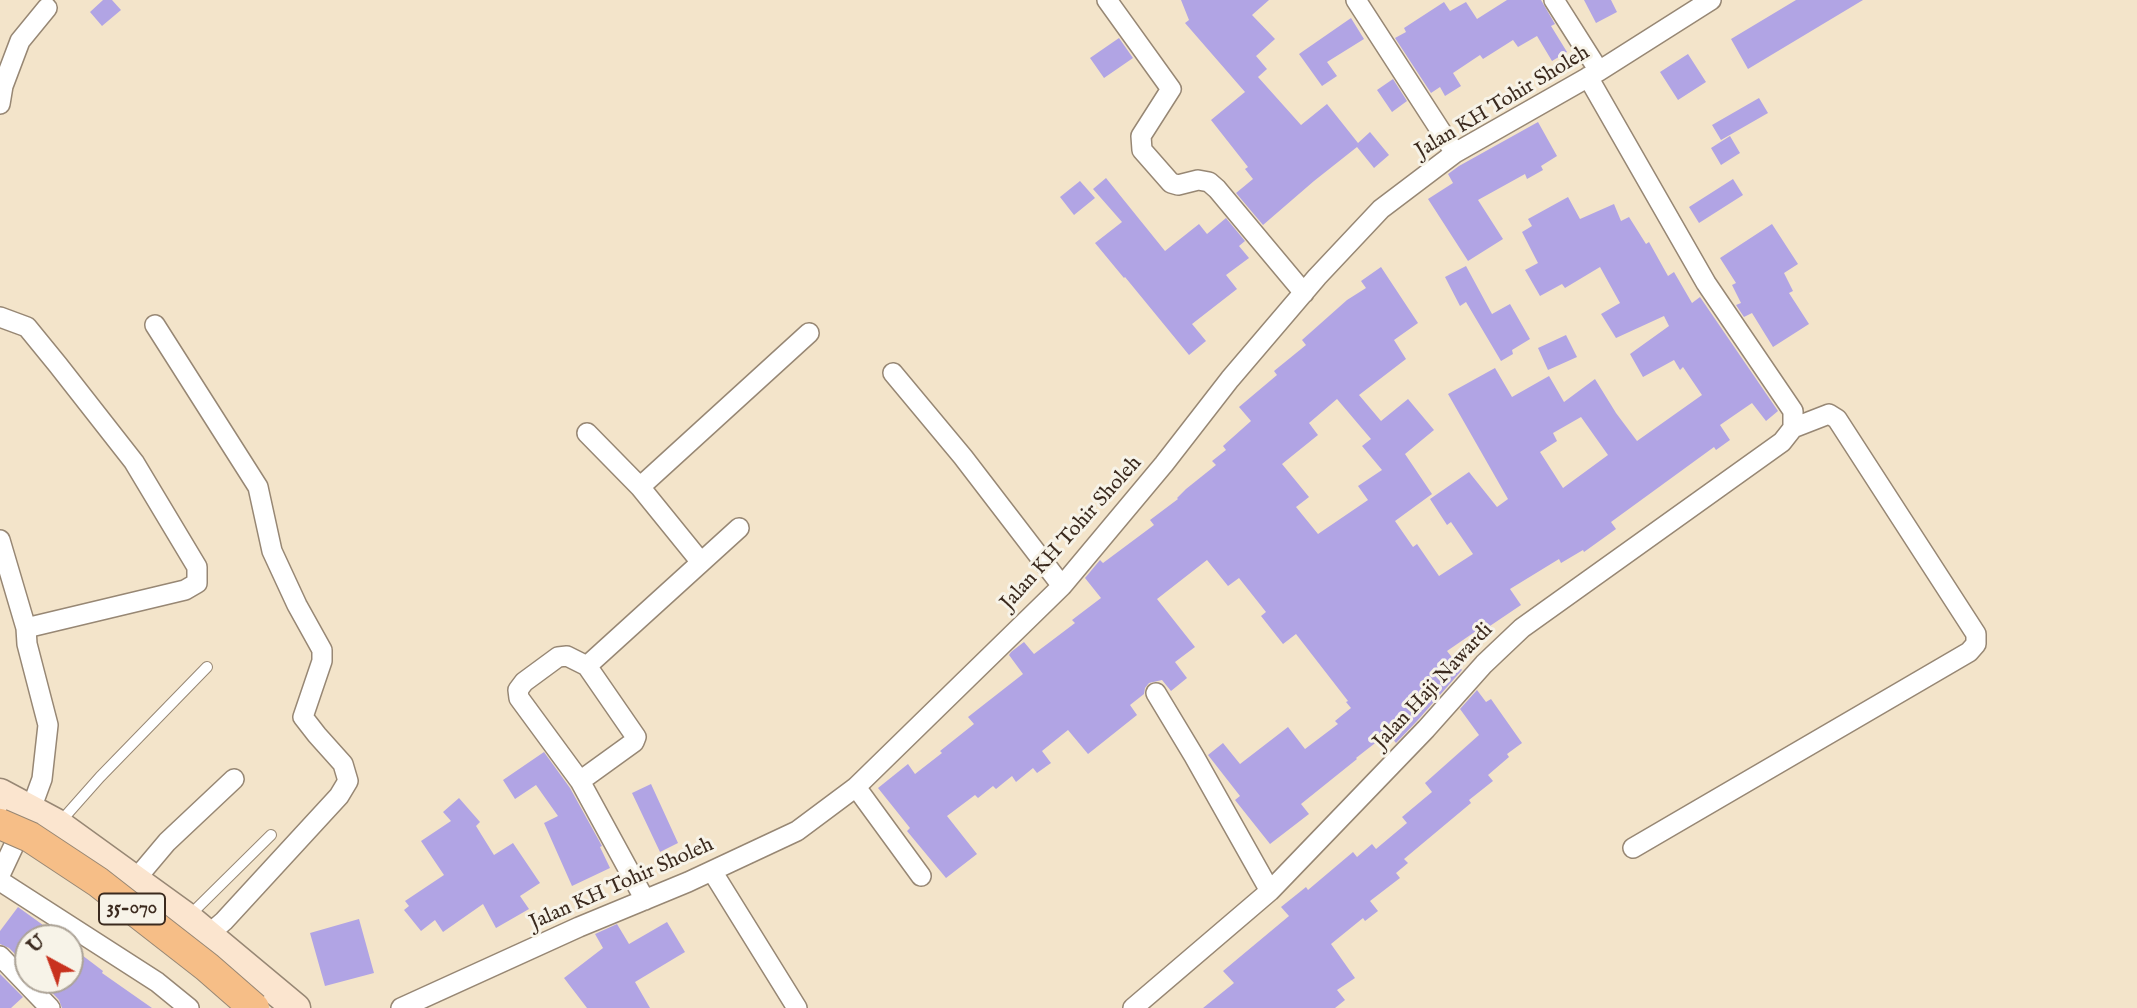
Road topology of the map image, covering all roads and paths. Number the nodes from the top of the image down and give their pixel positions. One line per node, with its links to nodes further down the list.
1 (1107, 0): 9 (street)
2 (1356, 0): 8 (street)
3 (1554, 0): 6 (street)
4 (1711, 0): 6 (street, Jalan KH Tohir Sholeh)
5 (47, 8): 7 (street)
6 (1593, 74): 8 (street, Jalan KH Tohir Sholeh); 14 (street)
7 (0, 104)
8 (1455, 153): 9 (street, Jalan KH Tohir Sholeh)
9 (1304, 293): 20 (street, Jalan KH Tohir Sholeh)
10 (0, 317): 21 (street)
11 (155, 326): 40 (street)
12 (809, 333): 16 (street)
13 (892, 373): 20 (street)
14 (1793, 428): 32 (street); 38 (street, Jalan Haji Nawardi)
15 (587, 433): 16 (street)
16 (639, 487): 19 (street)
17 (739, 528): 19 (street)
18 (1, 548): 21 (street)
19 (700, 561): 22 (street)
20 (1062, 586): 27 (street, Jalan KH Tohir Sholeh)
21 (26, 628): 29 (street)
22 (587, 666): 26 (street); 26 (street)
23 (207, 667): 30 (lane)
24 (1156, 694): 38 (street)
25 (234, 779): 36 (street)
26 (580, 781): 39 (street)
27 (856, 787): 33 (street, Jalan KH Tohir Sholeh); 35 (street)
28 (0, 793): 29 (street)
29 (18, 820): 30 (street); 34 (street); 44 (main road, 35-070, bridge)
30 (58, 824): 36 (street)
31 (271, 835): 40 (lane)
32 (1633, 848)
33 (712, 871): 39 (street, Jalan KH Tohir Sholeh); 47 (street)
34 (0, 875)
35 (921, 876)
36 (135, 880): 40 (street)
37 (0, 881): 43 (street)
38 (1270, 891): 48 (street, Jalan Haji Nawardi)
39 (645, 900): 46 (street, Jalan KH Tohir Sholeh)
40 (199, 926): 45 (street)
41 (0, 956): 42 (street)
42 (50, 1008)
43 (189, 1008)
44 (254, 1008)
45 (296, 1008)
46 (401, 1008)
47 (797, 1008)
48 (1133, 1008)

